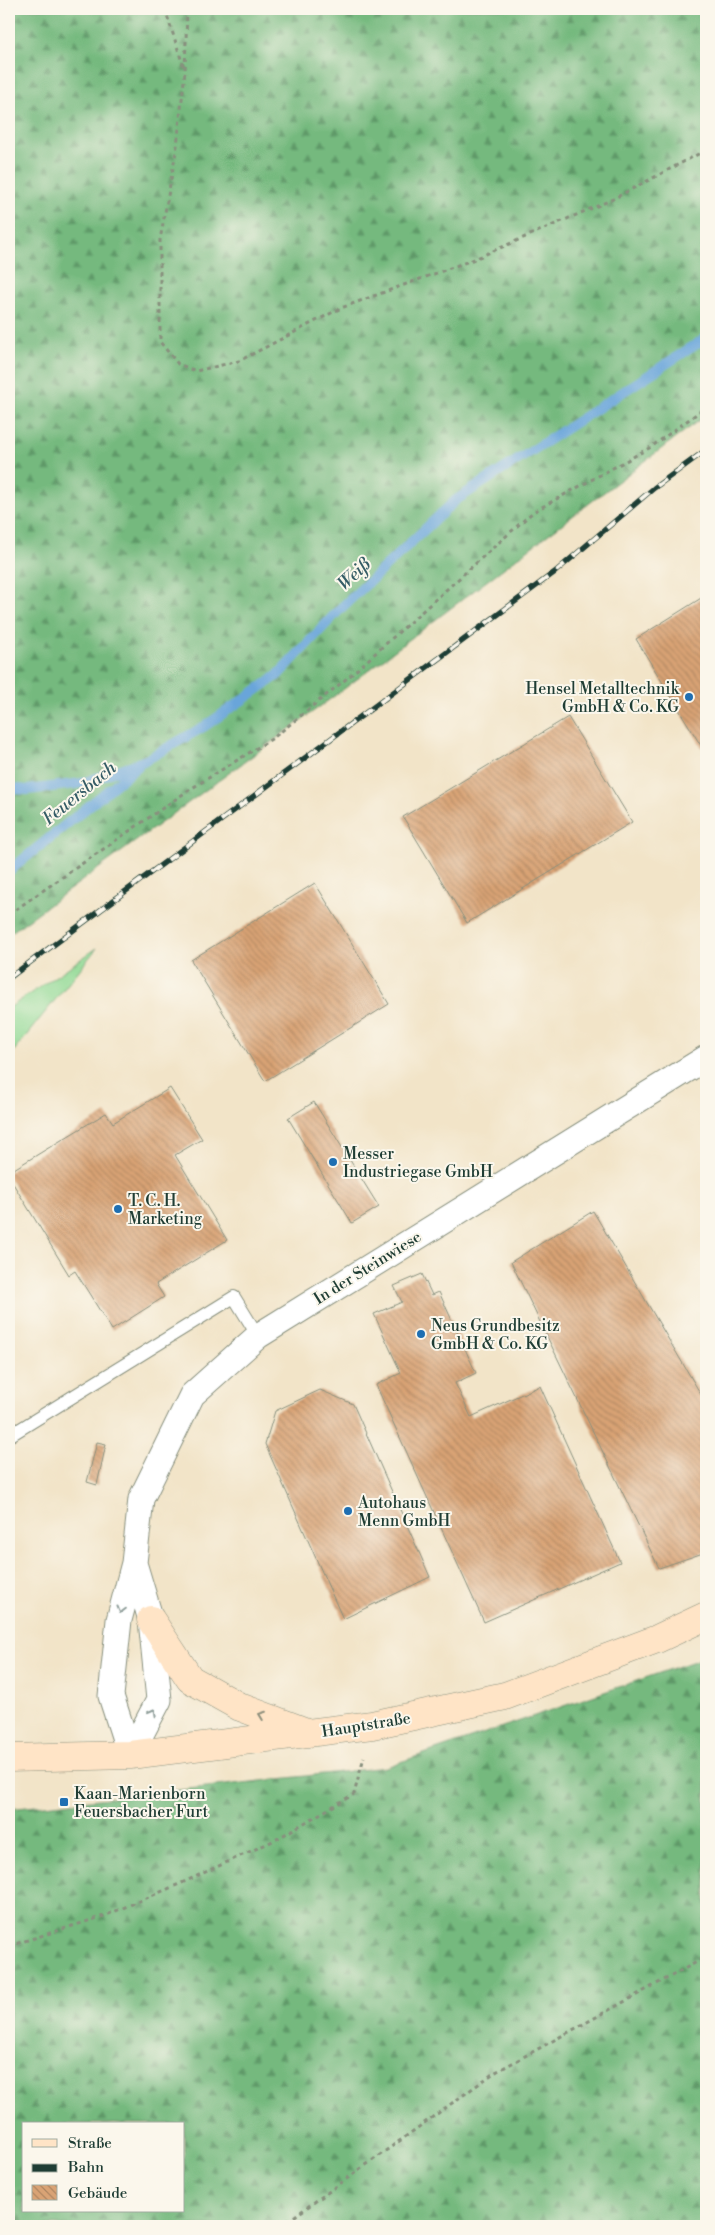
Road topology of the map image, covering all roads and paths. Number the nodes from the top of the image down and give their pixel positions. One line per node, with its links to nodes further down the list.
1 (165, 9): 3 (path)
2 (187, 9): 3 (path)
3 (184, 72): 4 (path)
4 (706, 150)
5 (706, 407): 6 (path)
6 (9, 914)
7 (706, 1058): 8 (street, In der Steinwiese)
8 (258, 1336): 9 (lane); 10 (street, In der Steinwiese)
9 (9, 1436)
10 (134, 1563): 12 (street, In der Steinwiese); 15 (street, In der Steinwiese, one-way to 15)
11 (706, 1616): 13 (main road, Hauptstraße)
12 (151, 1620): 14 (main road, one-way to 12); 15 (street, In der Steinwiese, one-way to 12)
13 (372, 1725): 14 (main road, Hauptstraße); 17 (path)
14 (307, 1733): 15 (main road, Hauptstraße)
15 (130, 1755): 16 (main road, Hauptstraße)
16 (9, 1758)
17 (9, 1946)
18 (706, 1957): 19 (path)
19 (281, 2226)

